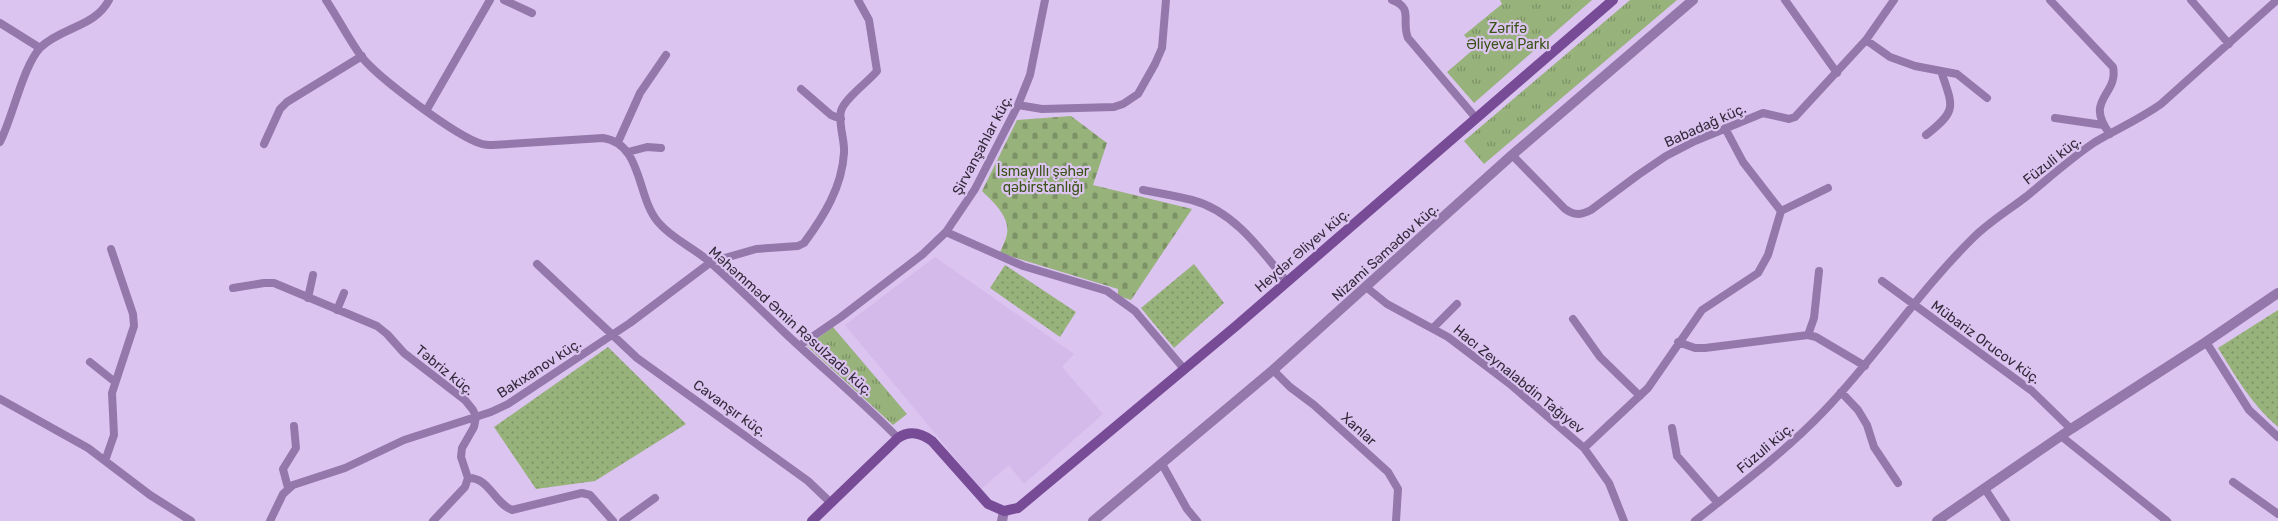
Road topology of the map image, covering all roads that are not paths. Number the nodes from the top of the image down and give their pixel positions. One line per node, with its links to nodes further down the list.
1 (109, 0): 20 (street)
2 (326, 0): 22 (street)
3 (490, 0): 28 (street)
4 (504, 0): 16 (street)
5 (858, 0): 31 (street)
6 (1045, 0): 27 (street, Şirvanşahlar küç.)
7 (1166, 0): 27 (street)
8 (1392, 0): 29 (street)
9 (1613, 0): 29 (main road, Heydər Əliyev küç.)
10 (1693, 0): 41 (street, Nizami Səmədov küç.)
11 (1785, 0): 24 (street)
12 (1894, 0): 18 (street, Babadağ küç.)
13 (2050, 0): 32 (street)
14 (2191, 0): 19 (street)
15 (2278, 0): 19 (street, Füzuli küç.)
16 (532, 14)
17 (0, 23): 20 (street)
18 (1866, 40): 23 (street); 24 (street, Babadağ küç.)
19 (2229, 44): 34 (street, Füzuli küç.)
20 (40, 48): 36 (street)
21 (666, 55): 37 (street)
22 (362, 56): 28 (street); 38 (street)
23 (1940, 71): 26 (street); 35 (street)
24 (1837, 73): 33 (street, Babadağ küç.)
25 (801, 89): 31 (street)
26 (1988, 98)
27 (1018, 105): 45 (street, Şirvanşahlar küç.)
28 (426, 111): 37 (street)
29 (1476, 117): 52 (main road, Heydər Əliyev küç.)
30 (2055, 118): 32 (street)
31 (841, 119): 47 (street)
32 (2103, 125): 34 (street)
33 (1725, 128): 41 (street, Babadağ küç.); 44 (street)
34 (2110, 134): 59 (street, Füzuli küç.)
35 (1926, 135)
36 (0, 142)
37 (618, 142): 40 (street, Məhəmməd Əmin Rəsulzadə küç.)
38 (264, 144)
39 (661, 148): 40 (street)
40 (628, 152): 47 (street, Məhəmməd Əmin Rəsulzadə küç.)
41 (1512, 155): 53 (street, Nizami Səmədov küç.)
42 (1828, 188): 44 (street)
43 (1143, 190): 52 (street)
44 (1781, 211): 65 (street)
45 (946, 232): 67 (street, Şirvanşahlar küç.); 70 (street)
46 (111, 249): 72 (street)
47 (711, 262): 63 (street, Bakıxanov küç.); 67 (street, Məhəmməd Əmin Rəsulzadə küç.)
48 (538, 264): 63 (street, Cavanşır küç.)
49 (1819, 272): 64 (street)
50 (313, 275): 57 (street)
51 (1882, 281): 59 (street, Mübariz Orucov küç.)
52 (1287, 282): 70 (main road, Heydər Əliyev küç.)
53 (1366, 287): 62 (street, Hacı Zeynalabdin Tağıyev); 71 (street, Nizami Səmədov küç.)
54 (233, 288): 57 (street, Təbriz küç.)
55 (344, 293): 60 (street)
56 (2278, 293): 66 (street)
57 (308, 298): 60 (street, Təbriz küç.)
58 (1457, 304): 62 (street)
59 (1914, 306): 69 (street, Füzuli küç.); 79 (street, Mübariz Orucov küç.)
60 (337, 310): 76 (street, Təbriz küç.)
61 (1573, 319): 74 (street)
62 (1434, 328): 83 (street, Hacı Zeynalabdin Tağıyev)
63 (612, 335): 76 (street, Bakıxanov küç.); 93 (street, Cavanşır küç.)
64 (1808, 335): 65 (street); 69 (street)
65 (1678, 342): 74 (street)
66 (2206, 342): 79 (street); 81 (street)
67 (799, 346): 82 (street, Məhəmməd Əmin Rəsulzadə küç.)
68 (90, 362): 72 (street)
69 (1865, 366): 73 (street, Füzuli küç.)
70 (1184, 369): 95 (main road, Heydər Əliyev küç.)
71 (1274, 370): 85 (street, Nizami Səmədov küç.); 104 (street, Xanlar)
72 (115, 382): 84 (street)
73 (1842, 392): 88 (street); 92 (street, Füzuli küç.)
74 (1640, 396): 83 (street)
75 (0, 399): 84 (street)
76 (476, 417): 86 (street); 89 (street, Təbriz küç.)
77 (294, 426): 89 (street)
78 (1672, 428): 92 (street)
79 (2071, 429): 80 (street)
80 (2061, 436): 90 (street); 109 (street)
81 (2278, 437)
82 (898, 438): 93 (main road); 95 (main road)
83 (1584, 448): 105 (street, Hacı Zeynalabdin Tağıyev)
84 (105, 462): 96 (street)
85 (1162, 464): 102 (street, Nizami Səmədov küç.); 103 (street)
86 (468, 478): 98 (street); 99 (street)
87 (2233, 482): 94 (street)
88 (1898, 483)
89 (288, 488): 97 (street)
90 (1985, 489): 107 (street); 108 (street)
91 (655, 498): 100 (street)
92 (1718, 502): 106 (street, Füzuli küç.)
93 (831, 503): 101 (main road)
94 (2278, 514)
95 (1003, 516)
96 (191, 521)
97 (270, 521)
98 (433, 521)
99 (613, 521)
100 (623, 521)
101 (812, 521)
102 (1093, 521)
103 (1197, 521)
104 (1396, 521)
105 (1624, 521)
106 (1695, 521)
107 (1937, 521)
108 (2006, 521)
109 (2167, 521)

